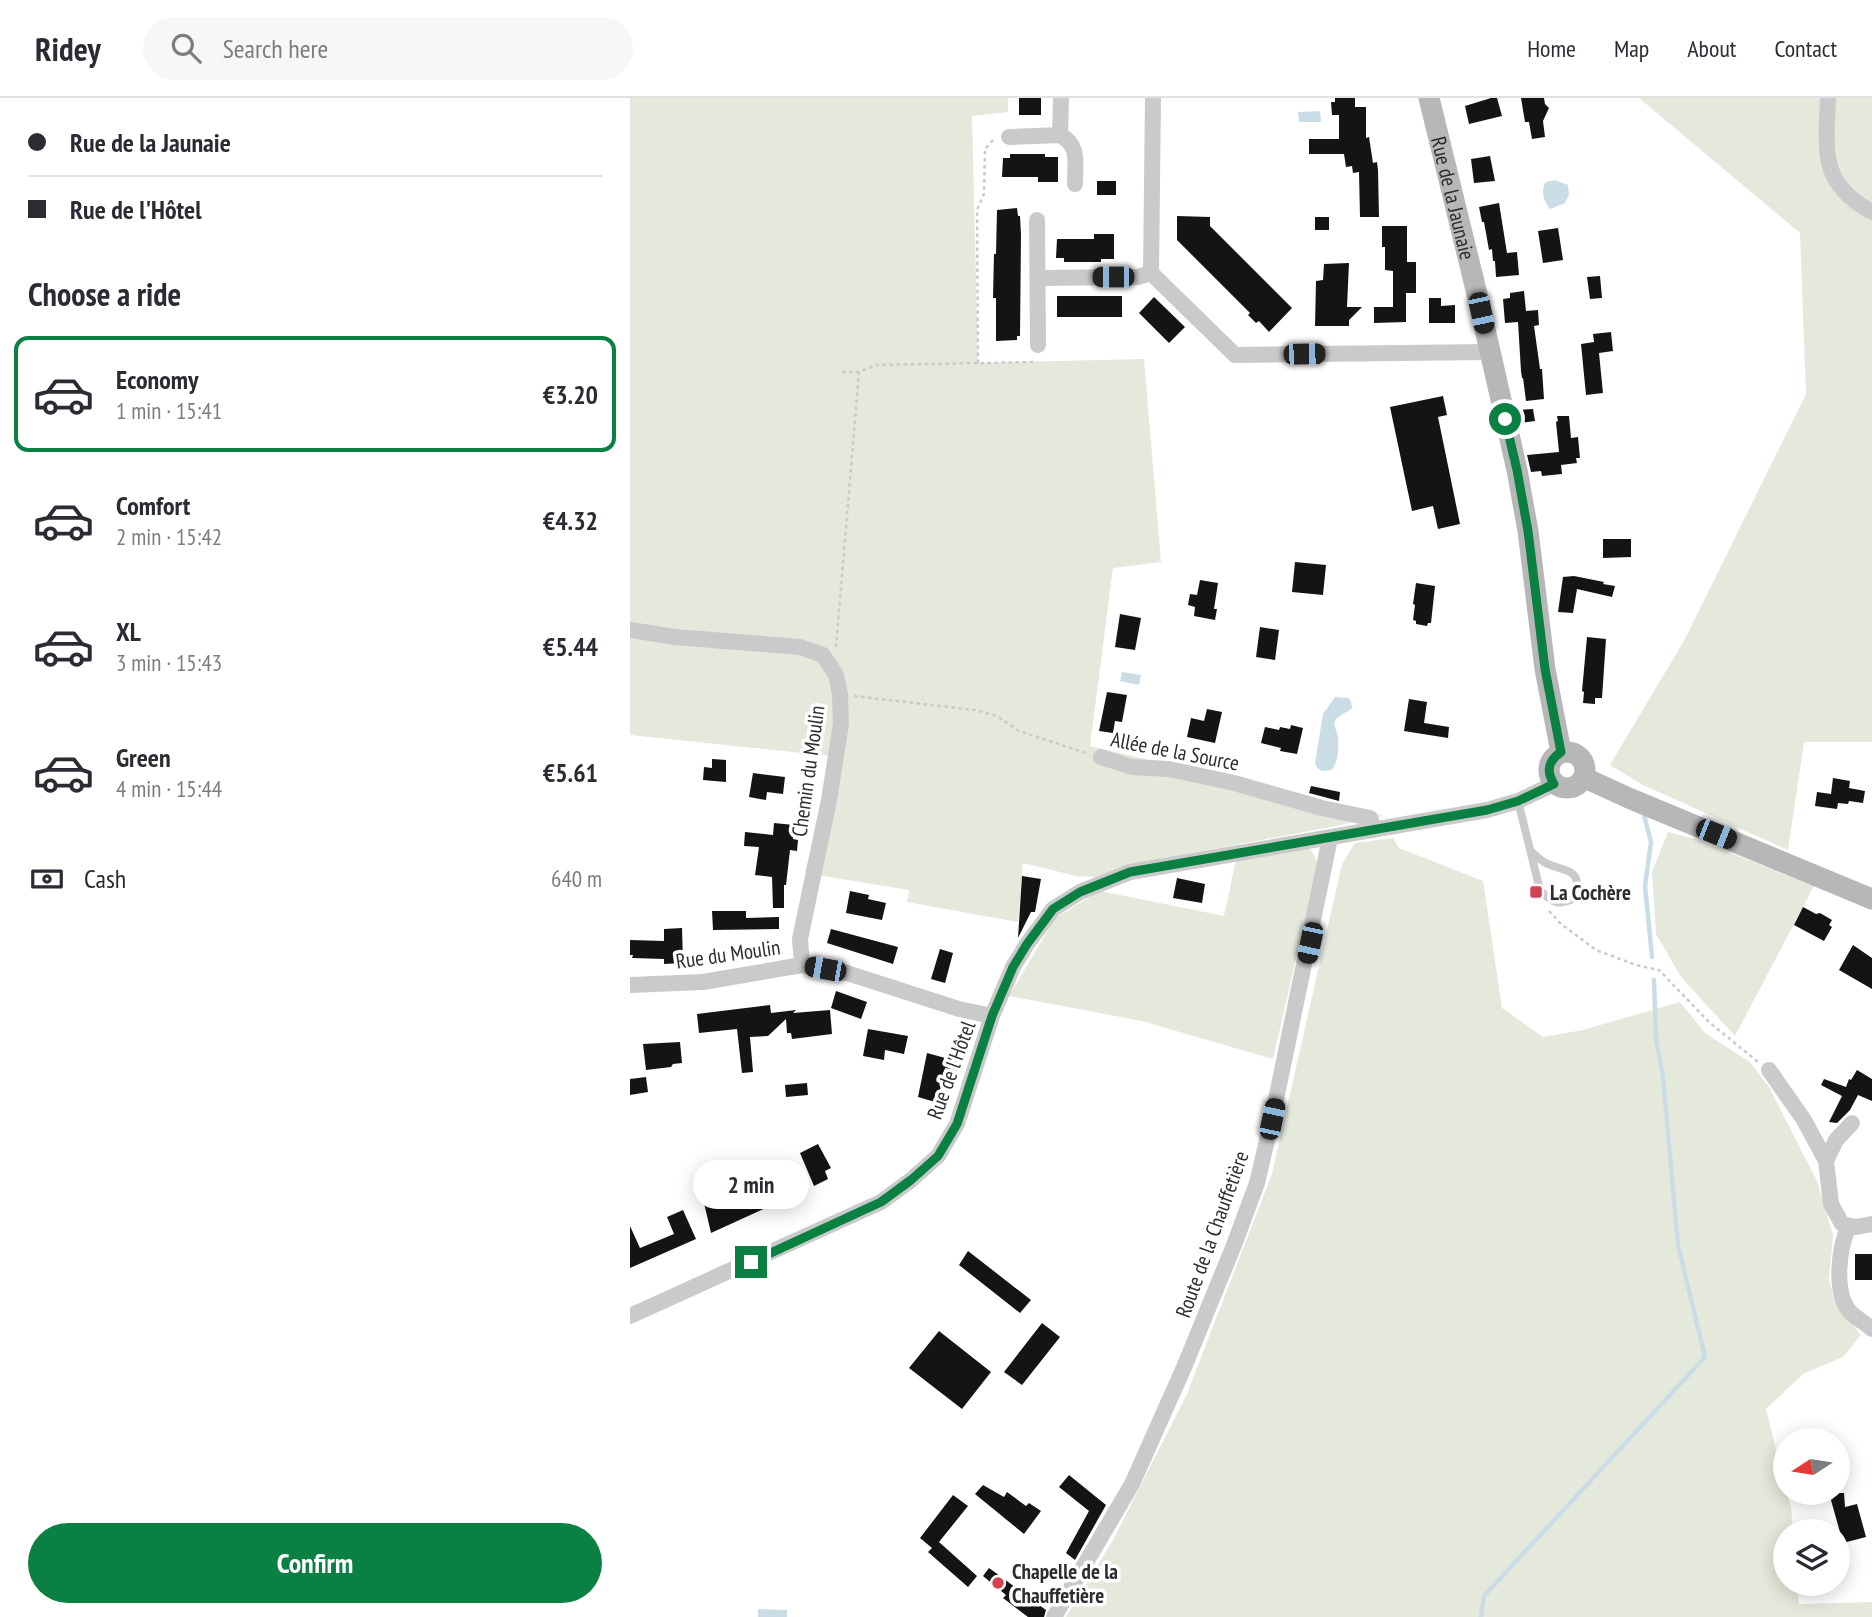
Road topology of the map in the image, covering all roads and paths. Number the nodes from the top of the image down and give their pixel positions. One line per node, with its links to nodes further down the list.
1 (1061, 98): 5 (street)
2 (1153, 98): 10 (street)
3 (1429, 98): 13 (main road, Rue de la Jaunaie)
4 (1828, 98): 8 (street)
5 (1060, 135): 6 (street); 7 (street)
6 (1009, 137): 14 (path)
7 (1076, 184)
8 (1872, 212)
9 (1037, 220): 11 (street)
10 (1151, 273): 11 (street); 13 (street)
11 (1038, 278): 12 (street)
12 (1038, 345): 14 (path)
13 (1489, 352): 20 (main road, Rue de la Jaunaie)
14 (978, 363): 16 (path)
15 (842, 372): 16 (path)
16 (859, 372): 18 (path)
17 (630, 630): 18 (street)
18 (836, 675): 19 (street, Chemin du Moulin)
19 (840, 694): 21 (path, Allée de la Source); 30 (street, Chemin du Moulin)
20 (1561, 752): 22 (main road); 23 (main road)
21 (1101, 757): 25 (street, Allée de la Source)
22 (1585, 778): 23 (main road); 29 (main road)
23 (1554, 784): 24 (street, Rue de l'Hôtel)
24 (1518, 801): 25 (street, Rue de l'Hôtel); 27 (lane)
25 (1374, 830): 26 (street, Rue de l'Hôtel)
26 (1330, 838): 32 (street, Rue de l'Hôtel); 40 (street, Route de la Chauffetière)
27 (1531, 851): 28 (lane); 28 (lane)
28 (1540, 890): 33 (path)
29 (1872, 899)
30 (802, 965): 31 (street, Rue du Moulin); 32 (street, Rue du Moulin)
31 (630, 985)
32 (992, 1016): 38 (street, Rue de l'Hôtel)
33 (1769, 1070): 35 (street)
34 (1852, 1123): 35 (street)
35 (1826, 1161): 37 (street)
36 (1872, 1224): 37 (street)
37 (1849, 1226): 39 (street)
38 (630, 1316)
39 (1872, 1329)
40 (1055, 1617)

